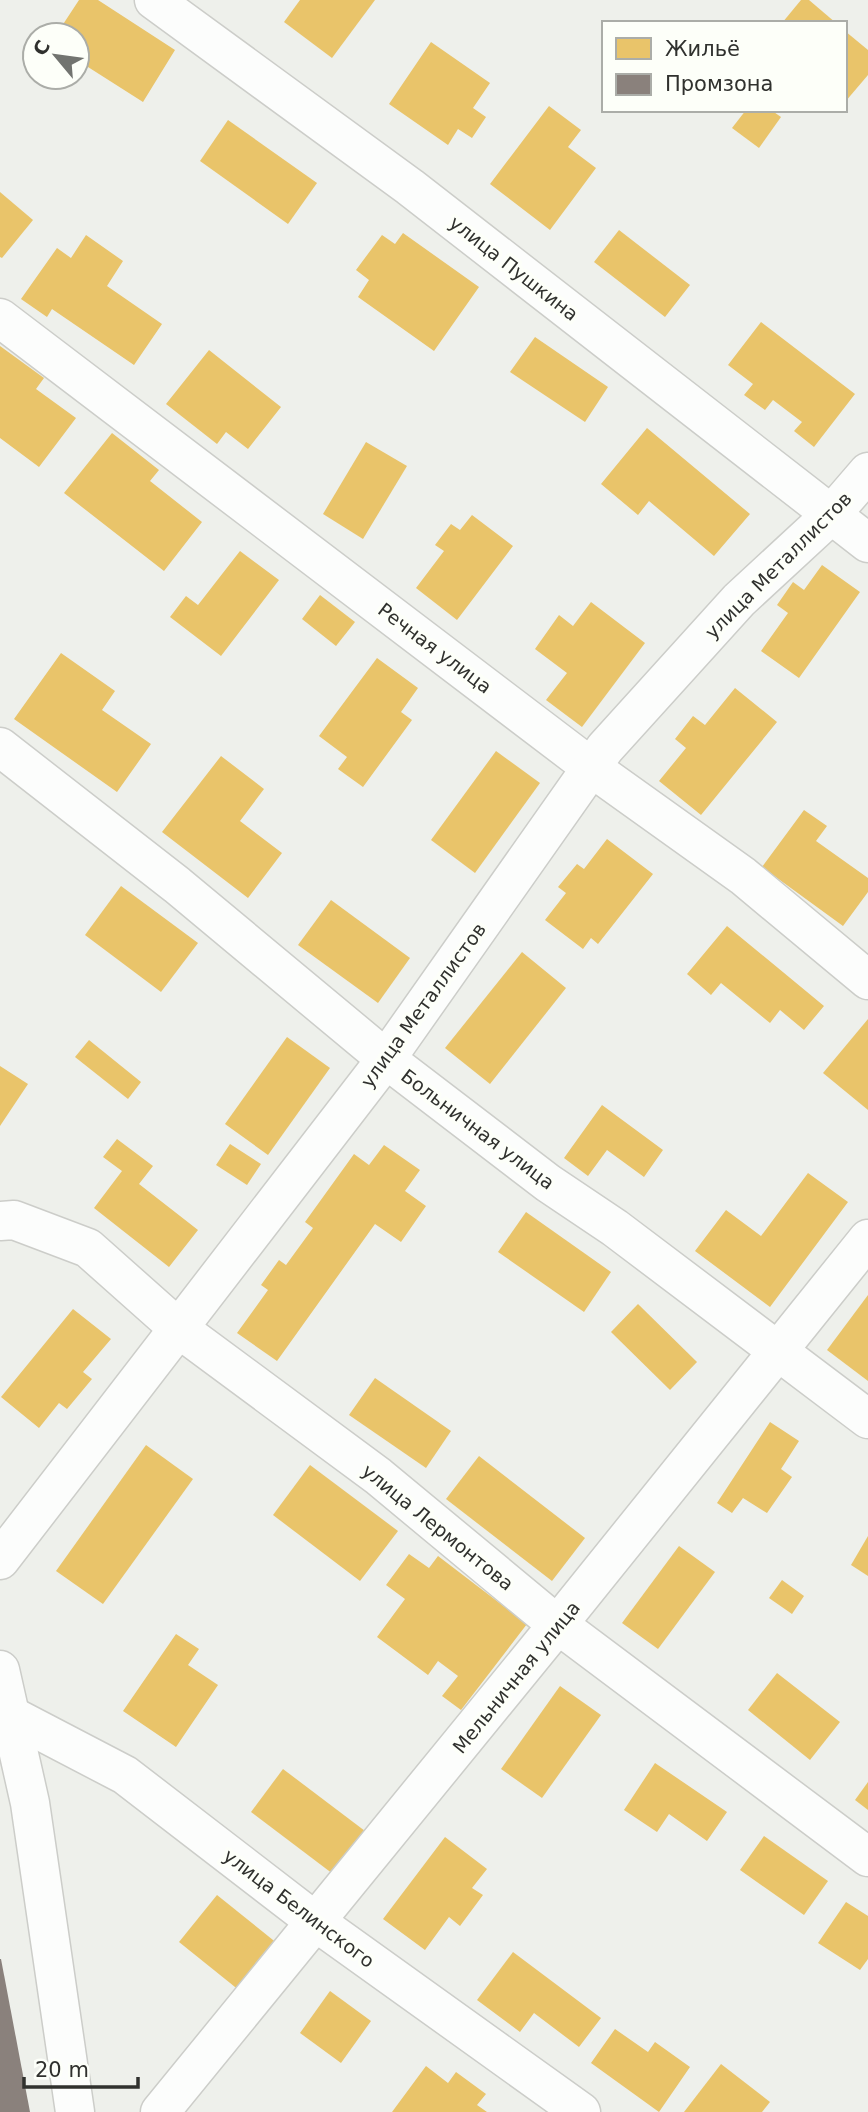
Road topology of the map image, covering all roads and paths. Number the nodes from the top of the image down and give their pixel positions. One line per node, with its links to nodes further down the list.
1 (154, 0): 4 (street, улица Пушкина)
2 (0, 318): 7 (street, Речная улица)
3 (868, 471): 4 (street, улица Металлистов)
4 (831, 515): 5 (street, улица Пушкина); 7 (street, улица Металлистов)
5 (868, 543)
6 (0, 747): 9 (street, Больничная улица)
7 (592, 768): 8 (street, Речная улица); 9 (street, улица Металлистов)
8 (868, 980)
9 (386, 1059): 12 (street, улица Металлистов); 13 (street, Больничная улица)
10 (0, 1221): 12 (street, улица Лермонтова)
11 (868, 1239): 13 (street, Мельничная улица)
12 (178, 1328): 15 (street, улица Металлистов); 16 (street, улица Лермонтова)
13 (778, 1352): 14 (street, Больничная улица); 16 (street, Мельничная улица)
14 (868, 1419)
15 (0, 1560)
16 (559, 1623): 19 (street, улица Лермонтова); 20 (street, Мельничная улица)
17 (0, 1670): 18 (street)
18 (10, 1715): 20 (street, улица Белинского); 21 (street)
19 (868, 1857)
20 (316, 1922): 22 (street, Мельничная улица); 23 (street, улица Белинского)
21 (75, 2112)
22 (160, 2112)
23 (581, 2112)

